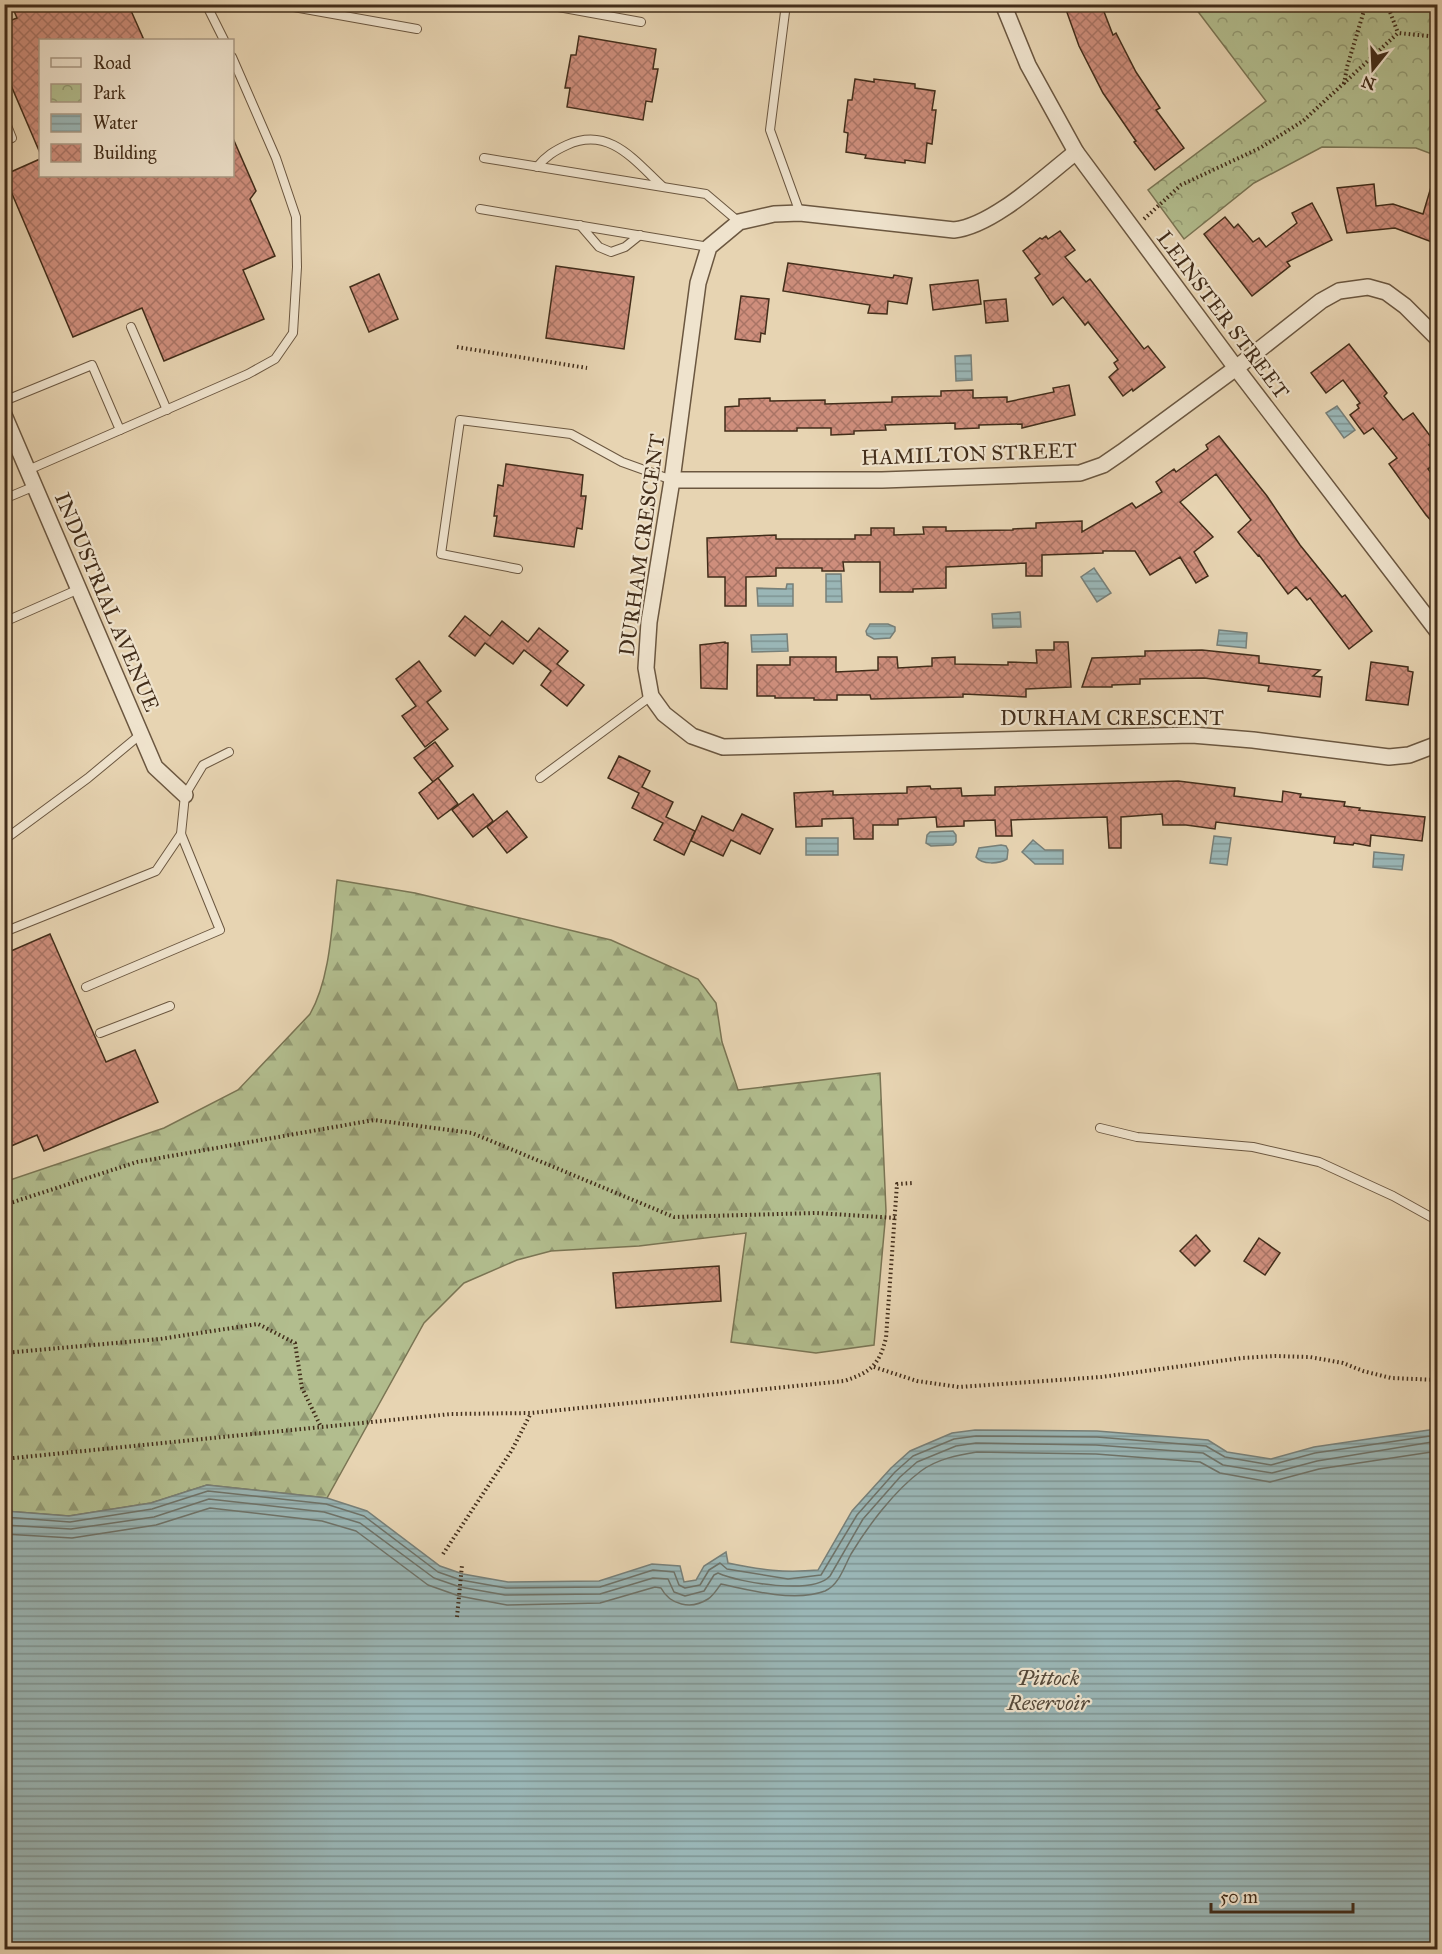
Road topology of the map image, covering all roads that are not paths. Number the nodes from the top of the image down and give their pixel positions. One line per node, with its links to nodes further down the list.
1 (206, 4): 10 (lane)
2 (277, 4): 9 (lane)
3 (542, 4): 8 (lane)
4 (786, 4): 19 (lane)
5 (924, 4): 6 (lane)
6 (946, 4)
7 (1003, 4): 14 (street, LEINSTER STREET)
8 (641, 22)
9 (417, 29)
10 (224, 39)
11 (234, 62): 28 (lane)
12 (4, 118): 13 (lane)
13 (4, 141)
14 (1076, 153): 19 (street); 26 (street, LEINSTER STREET)
15 (484, 158): 16 (lane)
16 (537, 166): 17 (lane); 17 (lane)
17 (663, 187): 20 (lane)
18 (480, 209): 21 (lane)
19 (800, 213): 20 (street)
20 (740, 222): 23 (street)
21 (580, 225): 22 (lane); 22 (lane)
22 (640, 235): 23 (lane)
23 (709, 247): 32 (street, DURHAM CRESCENT)
24 (131, 327): 28 (lane)
25 (1437, 339): 26 (street, HAMILTON STREET)
26 (1236, 368): 32 (street, HAMILTON STREET); 38 (street, LEINSTER STREET)
27 (4, 400): 30 (lane)
28 (167, 410): 30 (lane)
29 (4, 415): 31 (street, INDUSTRIAL AVENUE)
30 (120, 430): 31 (lane)
31 (28, 470): 33 (street, INDUSTRIAL AVENUE)
32 (672, 480): 35 (lane); 39 (street, DURHAM CRESCENT)
33 (35, 486): 34 (lane); 36 (street, INDUSTRIAL AVENUE)
34 (4, 500)
35 (518, 568)
36 (79, 589): 37 (lane); 40 (street, INDUSTRIAL AVENUE)
37 (4, 622)
38 (1437, 632)
39 (651, 696): 41 (street, DURHAM CRESCENT); 43 (lane)
40 (141, 734): 44 (street, INDUSTRIAL AVENUE); 46 (lane)
41 (1437, 744)
42 (229, 752): 44 (lane)
43 (540, 778)
44 (185, 795): 45 (lane)
45 (181, 834): 47 (lane); 48 (lane)
46 (4, 840)
47 (4, 932)
48 (86, 987)
49 (170, 1006): 50 (lane)
50 (100, 1033)
51 (1100, 1128): 52 (lane)
52 (1437, 1221)

